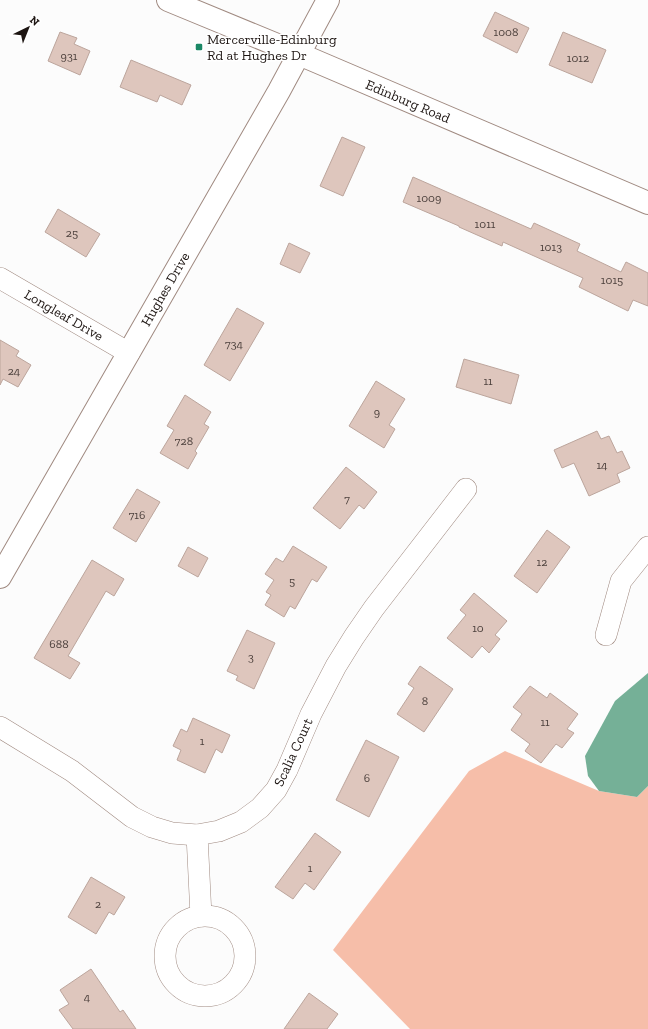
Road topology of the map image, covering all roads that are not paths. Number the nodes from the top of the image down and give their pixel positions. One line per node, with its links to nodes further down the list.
1 (168, 0): 3 (street, Edinburg Road)
2 (328, 0): 3 (street, Hughes Drive)
3 (299, 54): 4 (street, Edinburg Road); 6 (street, Hughes Drive)
4 (648, 203)
5 (0, 278): 6 (street, Longleaf Drive)
6 (129, 353): 9 (street, Hughes Drive)
7 (466, 489): 12 (street, Scalia Court)
8 (648, 547): 10 (street)
9 (0, 576)
10 (606, 635)
11 (0, 727): 12 (street, Scalia Court)
12 (197, 835): 13 (street)
13 (201, 916)

